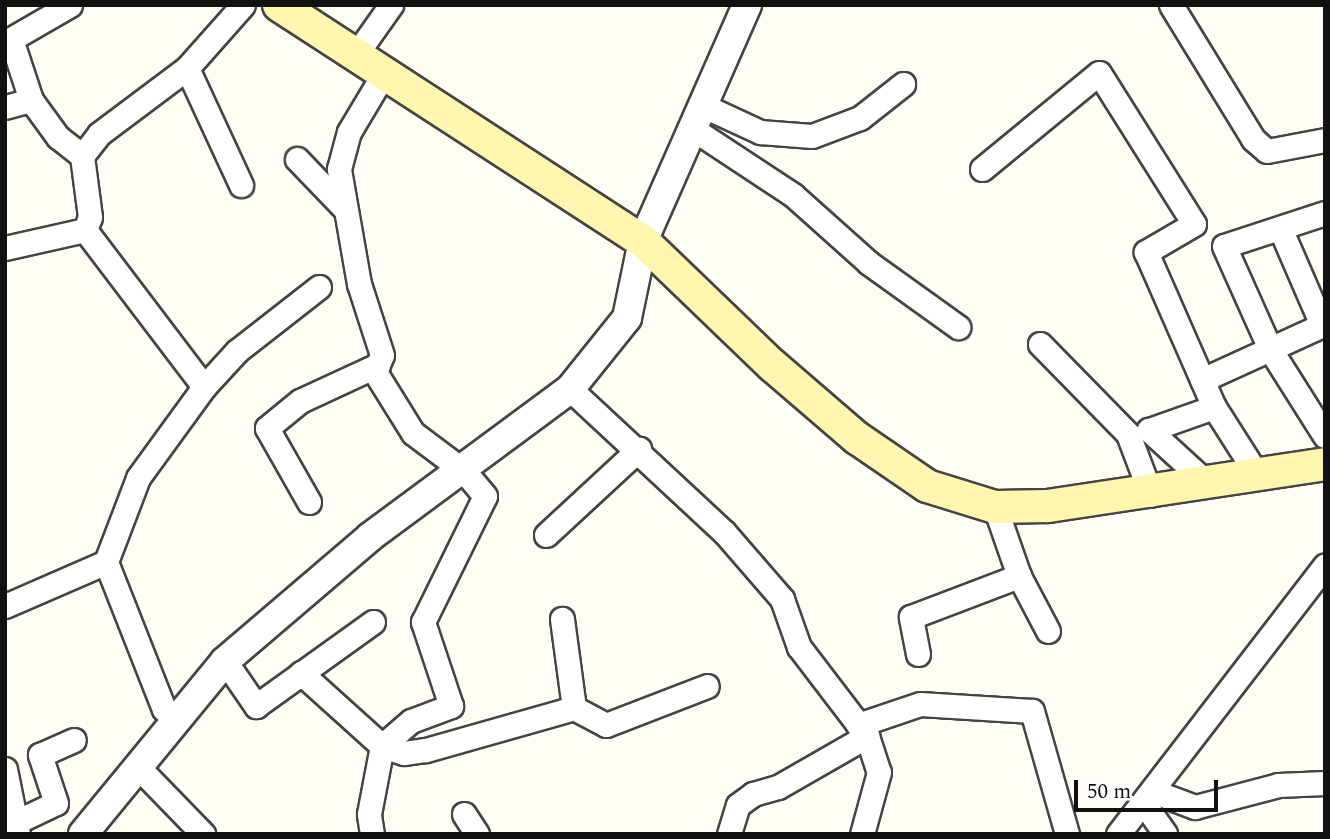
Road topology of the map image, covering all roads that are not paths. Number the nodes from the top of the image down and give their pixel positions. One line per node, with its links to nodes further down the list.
1 (70, 5): 11 (street)
2 (243, 5): 8 (street)
3 (279, 5): 7 (main road)
4 (391, 5): 7 (street)
5 (747, 5): 13 (street)
6 (1171, 5): 14 (street)
7 (357, 53): 9 (main road)
8 (187, 68): 15 (street); 18 (street)
9 (386, 70): 19 (street); 23 (main road)
10 (903, 84): 13 (street)
11 (31, 100): 12 (street); 15 (street)
12 (5, 107)
13 (701, 119): 23 (street); 27 (street)
14 (1325, 140)
15 (82, 156): 22 (street)
16 (297, 159): 19 (street)
17 (982, 169): 31 (street)
18 (241, 185)
19 (344, 208): 30 (street)
20 (1325, 214): 21 (street)
21 (1280, 228): 26 (street); 29 (street)
22 (85, 230): 24 (street); 32 (street)
23 (643, 241): 33 (street); 43 (main road)
24 (5, 248)
25 (319, 287): 32 (street)
26 (1323, 324): 29 (street)
27 (958, 327)
28 (1040, 344): 41 (street)
29 (1270, 349): 31 (street); 35 (street)
30 (378, 365): 38 (street); 42 (street)
31 (1202, 380): 34 (street)
32 (204, 387): 45 (street)
33 (570, 389): 36 (street); 38 (street)
34 (1214, 407): 39 (street); 40 (street)
35 (1325, 436)
36 (639, 449): 44 (street); 58 (street)
37 (1325, 464): 39 (main road)
38 (465, 472): 53 (street); 60 (street)
39 (1256, 473): 40 (main road)
40 (1207, 483): 41 (main road)
41 (1151, 495): 43 (main road)
42 (309, 502)
43 (995, 507): 47 (street)
44 (545, 535)
45 (106, 562): 48 (street); 57 (street)
46 (1325, 565): 64 (street)
47 (1019, 576): 51 (street); 52 (street)
48 (5, 606)
49 (562, 619): 56 (street)
50 (373, 622): 54 (street)
51 (1048, 631)
52 (918, 654)
53 (225, 661): 54 (street); 57 (street)
54 (301, 673): 60 (street)
55 (707, 686): 56 (street)
56 (574, 708): 60 (street)
57 (178, 721): 62 (street)
58 (862, 731): 67 (street); 72 (street); 73 (street)
59 (74, 740): 66 (street)
60 (382, 746): 70 (street)
61 (5, 769): 66 (street)
62 (140, 769): 68 (street); 69 (street)
63 (1325, 783): 64 (street)
64 (1150, 799): 74 (street); 75 (street)
65 (464, 814): 71 (street)
66 (17, 828)
67 (732, 832)
68 (83, 834)
69 (203, 834)
70 (372, 834)
71 (477, 834)
72 (862, 834)
73 (1067, 834)
74 (1118, 834)
75 (1164, 834)

